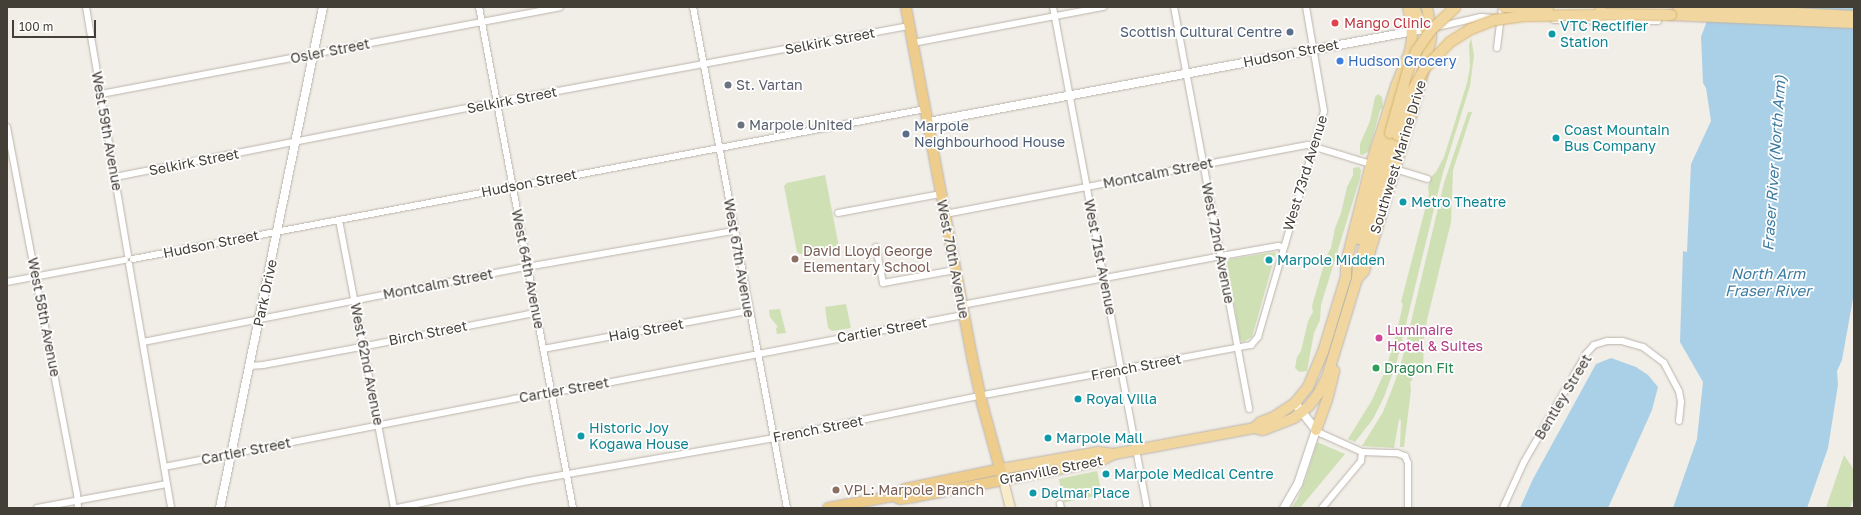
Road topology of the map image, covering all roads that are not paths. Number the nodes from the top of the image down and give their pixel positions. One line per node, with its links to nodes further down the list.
1 (86, 7): 39 (street, West 59th Avenue)
2 (323, 7): 34 (street, Park Drive)
3 (479, 7): 26 (street, West 64th Avenue)
4 (560, 7): 26 (street, Osler Street)
5 (693, 7): 35 (street, West 67th Avenue)
6 (906, 7): 28 (highway, West 70th Avenue)
7 (1052, 7): 20 (street, West 71st Avenue)
8 (1104, 7): 20 (street)
9 (1174, 7): 36 (street, West 72nd Avenue)
10 (1306, 7): 33 (street, West 73rd Avenue)
11 (1408, 7): 30 (main road, Southwest Marine Drive)
12 (1413, 7): 29 (main road)
13 (1427, 7): 29 (main road, Southwest Marine Drive)
14 (1456, 7): 45 (main road, bridge)
15 (1504, 7): 19 (main road, bridge); 22 (street)
16 (1577, 7): 24 (street)
17 (1618, 7): 23 (street)
18 (1678, 7): 21 (main road)
19 (1606, 14): 27 (main road, bridge); 45 (main road, bridge)
20 (1054, 16): 31 (street); 40 (street, West 71st Avenue)
21 (1854, 16)
22 (1501, 19): 24 (street, Hudson Street); 29 (street, Hudson Street); 32 (street)
23 (1618, 20): 24 (street, Hudson Street); 25 (street, Hudson Street)
24 (1576, 21)
25 (1658, 21)
26 (482, 22): 34 (street, Osler Street); 41 (street, West 64th Avenue)
27 (1854, 23)
28 (909, 26): 31 (highway, West 70th Avenue); 35 (street, Selkirk Street)
29 (1428, 28): 30 (street, Hudson Street); 38 (main road, Southwest Marine Drive)
30 (1411, 31): 33 (street, Hudson Street); 37 (main road, Southwest Marine Drive)
31 (912, 42): 42 (highway, West 70th Avenue)
32 (1497, 48)
33 (1314, 49): 36 (street, Hudson Street); 47 (street, West 73rd Avenue)
34 (314, 54): 39 (street, Osler Street); 46 (street, Park Drive)
35 (704, 65): 41 (street, Selkirk Street); 48 (street, West 67th Avenue)
36 (1186, 73): 40 (street, Hudson Street); 50 (street, West 72nd Avenue)
37 (1396, 86): 38 (street); 49 (main road, Southwest Marine Drive)
38 (1418, 93): 51 (main road, Southwest Marine Drive)
39 (101, 94): 52 (street, West 59th Avenue)
40 (1069, 95): 43 (street, Hudson Street); 55 (street, West 71st Avenue)
41 (496, 103): 46 (street, Selkirk Street); 54 (street, West 64th Avenue)
42 (925, 109): 43 (highway, West 70th Avenue); 48 (street, Hudson Street)
43 (928, 122): 56 (highway, West 70th Avenue)
44 (7, 127): 68 (street, West 58th Avenue)
45 (1393, 134): 69 (main road); 71 (main road)
46 (296, 143): 52 (street, Selkirk Street); 61 (street, Park Drive)
47 (1314, 147): 49 (street, Montcalm Street); 50 (street, Montcalm Street); 63 (street, West 73rd Avenue)
48 (719, 149): 54 (street, Hudson Street); 60 (street, West 67th Avenue)
49 (1371, 164): 69 (main road, Southwest Marine Drive)
50 (1203, 165): 55 (street, Montcalm Street); 64 (street, West 72nd Avenue)
51 (1395, 169): 53 (street); 71 (main road, Southwest Marine Drive)
52 (115, 177): 65 (street, West 59th Avenue)
53 (1427, 179)
54 (512, 186): 59 (street, Hudson Street); 66 (street, West 64th Avenue)
55 (1087, 187): 58 (street, Montcalm Street); 70 (street, West 71st Avenue)
56 (941, 194): 57 (street); 58 (highway, West 70th Avenue)
57 (838, 213)
58 (945, 214): 67 (highway, West 70th Avenue)
59 (339, 220): 61 (street, Hudson Street); 73 (street, West 62nd Avenue)
60 (734, 231): 66 (street, Montcalm Street); 76 (street, West 67th Avenue)
61 (277, 232): 65 (street, Hudson Street); 77 (street, Park Drive)
62 (876, 246): 67 (street)
63 (1283, 247): 64 (street, Cartier Street); 80 (street, West 73rd Avenue)
64 (1220, 256): 70 (street, Cartier Street); 80 (street, West 72nd Avenue)
65 (129, 260): 68 (street, Hudson Street); 78 (street, West 59th Avenue)
66 (528, 267): 73 (street, Montcalm Street); 75 (street, West 64th Avenue)
67 (955, 270): 74 (highway, West 70th Avenue)
68 (36, 277): 72 (street, Hudson Street); 103 (street, West 58th Avenue)
69 (1346, 277): 88 (main road, Southwest Marine Drive)
70 (1104, 278): 74 (street, Cartier Street); 85 (street, West 71st Avenue)
71 (1357, 279): 83 (main road, Southwest Marine Drive)
72 (7, 282)
73 (355, 301): 77 (street, Montcalm Street); 79 (street, West 62nd Avenue)
74 (963, 310): 82 (street, Cartier Street); 87 (highway, West 70th Avenue)
75 (536, 311): 79 (street, Birch Street); 81 (street, West 64th Avenue)
76 (749, 311): 81 (street, Haig Street); 82 (street, West 67th Avenue)
77 (259, 320): 78 (street, Montcalm Street); 84 (street, Park Drive)
78 (143, 342): 99 (street, West 59th Avenue)
79 (364, 346): 84 (street, Birch Street); 92 (street, West 62nd Avenue)
80 (1238, 348): 85 (street, French Street); 89 (street, West 72nd Avenue)
81 (543, 349): 86 (street, West 64th Avenue)
82 (758, 355): 86 (street, Cartier Street); 95 (street, West 67th Avenue)
83 (1332, 359): 90 (main road, Southwest Marine Drive); 94 (main road)
84 (250, 366): 98 (street, Park Drive)
85 (1121, 370): 87 (street, French Street); 96 (street, West 71st Avenue)
86 (551, 392): 92 (street, Cartier Street); 100 (street, West 64th Avenue)
87 (980, 396): 95 (street, French Street); 101 (highway, West 70th Avenue)
88 (1295, 403): 90 (street); 93 (main road, Granville Street)
89 (1249, 409)
90 (1302, 412): 93 (main road, Granville Street); 94 (street)
91 (1679, 421): 116 (street, Bentley Street)
92 (378, 425): 98 (street, Cartier Street); 107 (street, West 62nd Avenue)
93 (1254, 428): 96 (main road, Granville Street)
94 (1316, 430): 97 (street); 113 (street)
95 (774, 438): 100 (street, French Street); 109 (street, West 67th Avenue)
96 (1136, 450): 101 (main road, Granville Street); 112 (street, West 71st Avenue)
97 (1362, 452): 114 (street); 115 (street)
98 (231, 454): 99 (street, Cartier Street); 106 (street, Park Drive)
99 (164, 468): 102 (street, West 59th Avenue)
100 (567, 475): 107 (street, French Street); 108 (street, West 64th Avenue)
101 (1002, 475): 110 (highway, Granville Street); 111 (main road, West 70th Avenue)
102 (167, 484): 103 (street); 105 (street, West 59th Avenue)
103 (77, 505): 104 (street)
104 (37, 508)
105 (171, 508)
106 (220, 508)
107 (396, 508)
108 (573, 508)
109 (787, 508)
110 (828, 508)
111 (1010, 508)
112 (1147, 508)
113 (1284, 508)
114 (1322, 508)
115 (1408, 508)
116 (1503, 508)

